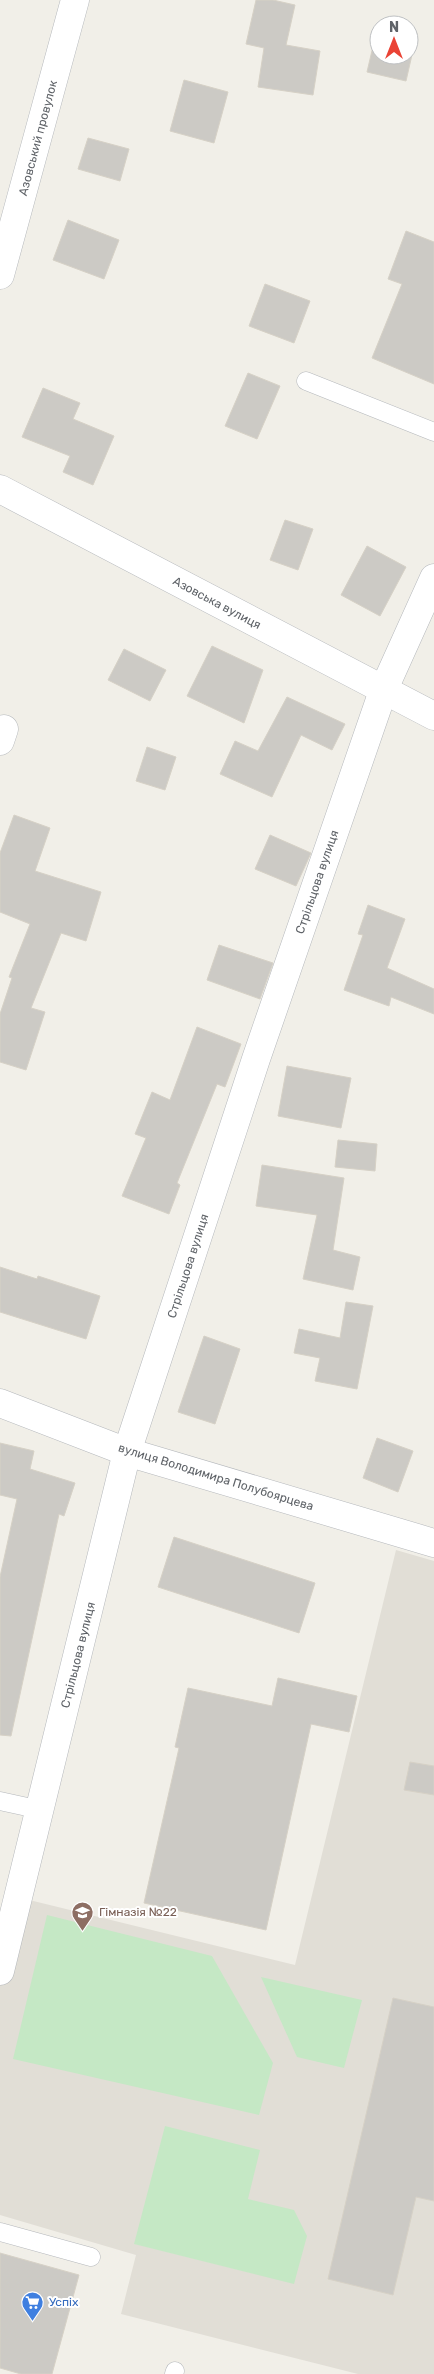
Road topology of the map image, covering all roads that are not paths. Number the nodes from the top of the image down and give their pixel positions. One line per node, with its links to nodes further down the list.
1 (75, 0): 2 (street, Азовський провулок)
2 (0, 275)
3 (306, 381): 4 (lane)
4 (434, 432)
5 (0, 489): 7 (street, Азовська вулиця)
6 (434, 578): 7 (street, Стрільцова вулиця)
7 (383, 691): 8 (street, Азовська вулиця); 10 (street, Стрільцова вулиця)
8 (434, 716)
9 (0, 1403): 10 (street, вулиця Володимира Полубоярцева)
10 (127, 1452): 11 (street, вулиця Володимира Полубоярцева); 13 (street, Стрільцова вулиця)
11 (434, 1543)
12 (0, 1801): 13 (lane)
13 (41, 1810): 14 (street, Стрільцова вулиця)
14 (0, 1971)
15 (0, 2232): 16 (lane)
16 (91, 2257)

